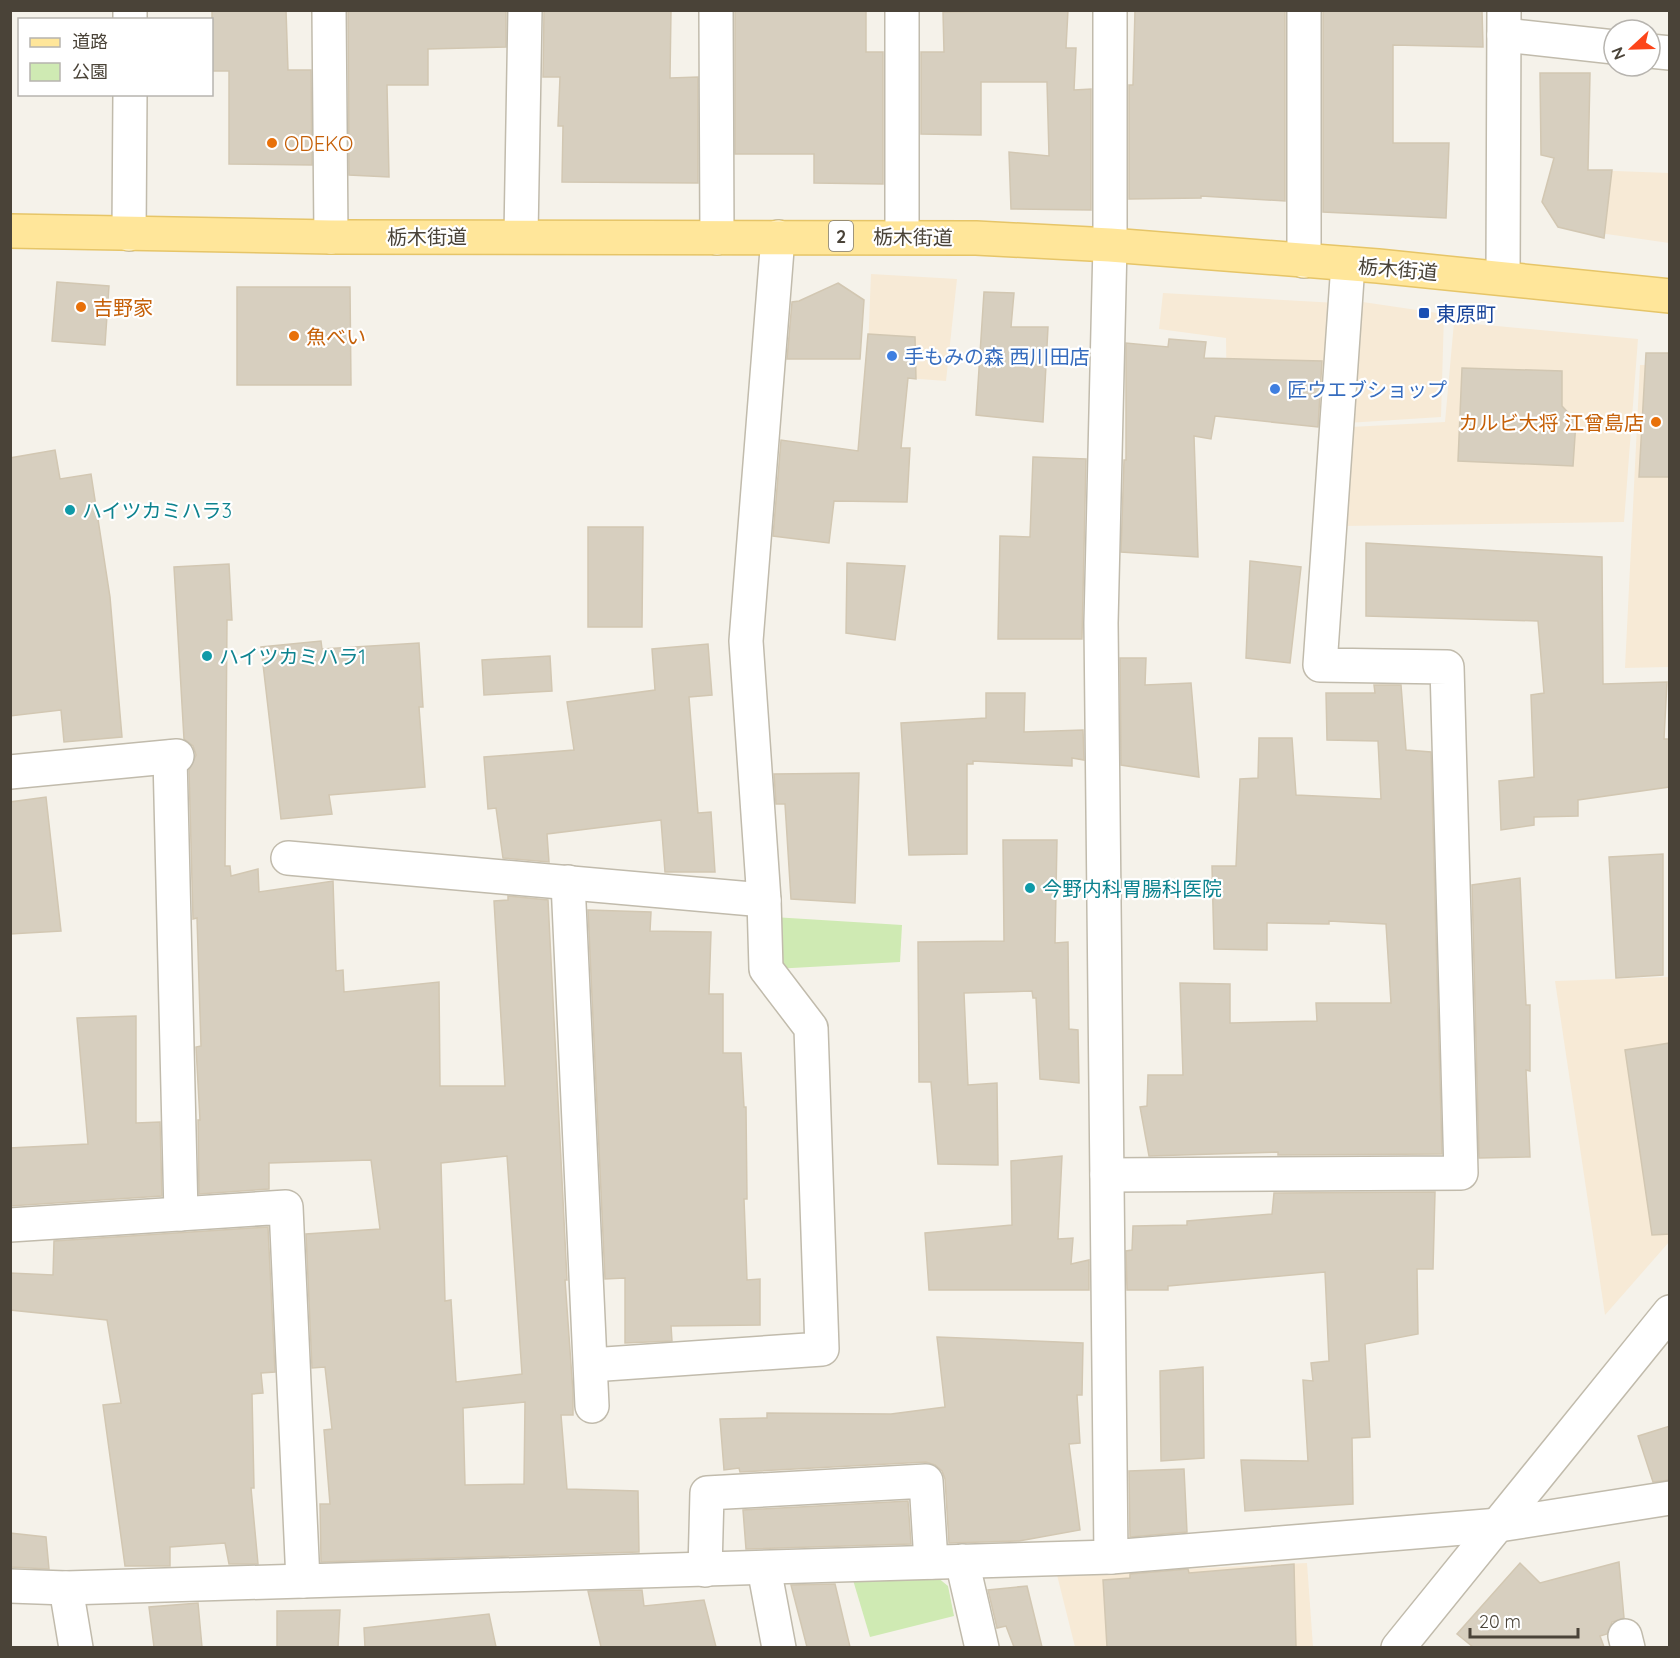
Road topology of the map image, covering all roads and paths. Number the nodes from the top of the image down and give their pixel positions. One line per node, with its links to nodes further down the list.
1 (329, 10): 14 (street)
2 (525, 10): 12 (street)
3 (716, 10): 16 (street)
4 (902, 10): 13 (street)
5 (1110, 10): 17 (street)
6 (1304, 10): 18 (street)
7 (1504, 23): 8 (street); 20 (street)
8 (1602, 44)
9 (130, 96): 11 (street)
10 (10, 231): 11 (main road, 栃木街道 / 2)
11 (129, 234): 14 (main road, 栃木街道 / 2)
12 (521, 235): 14 (main road, 栃木街道 / 2); 16 (main road, 栃木街道 / 2)
13 (902, 236): 15 (main road, 栃木街道 / 2); 17 (main road, 栃木街道 / 2)
14 (331, 237)
15 (778, 237): 16 (main road, 栃木街道 / 2); 25 (street)
16 (717, 238)
17 (1110, 245): 18 (main road, 栃木街道 / 2); 26 (street)
18 (1304, 261): 19 (main road, 栃木街道 / 2)
19 (1348, 264): 20 (main road, 栃木街道 / 2); 26 (street)
20 (1503, 278): 21 (main road, 栃木街道 / 2)
21 (1670, 296)
22 (10, 772): 27 (street)
23 (288, 858): 24 (street)
24 (568, 882): 25 (street); 30 (street)
25 (764, 900): 30 (street)
26 (1107, 1175): 34 (street)
27 (181, 1214): 28 (street); 38 (street)
28 (10, 1225)
29 (1670, 1312): 33 (street)
30 (591, 1365): 31 (street)
31 (592, 1406)
32 (1670, 1498): 33 (street)
33 (1499, 1525): 34 (street); 44 (street)
34 (1111, 1557): 35 (street)
35 (946, 1562): 36 (street); 37 (street); 43 (street)
36 (764, 1568): 37 (street); 42 (street)
37 (705, 1570): 38 (street)
38 (303, 1581): 40 (street)
39 (10, 1586): 40 (street)
40 (66, 1588): 41 (street)
41 (76, 1647)
42 (779, 1647)
43 (982, 1647)
44 (1398, 1647)

